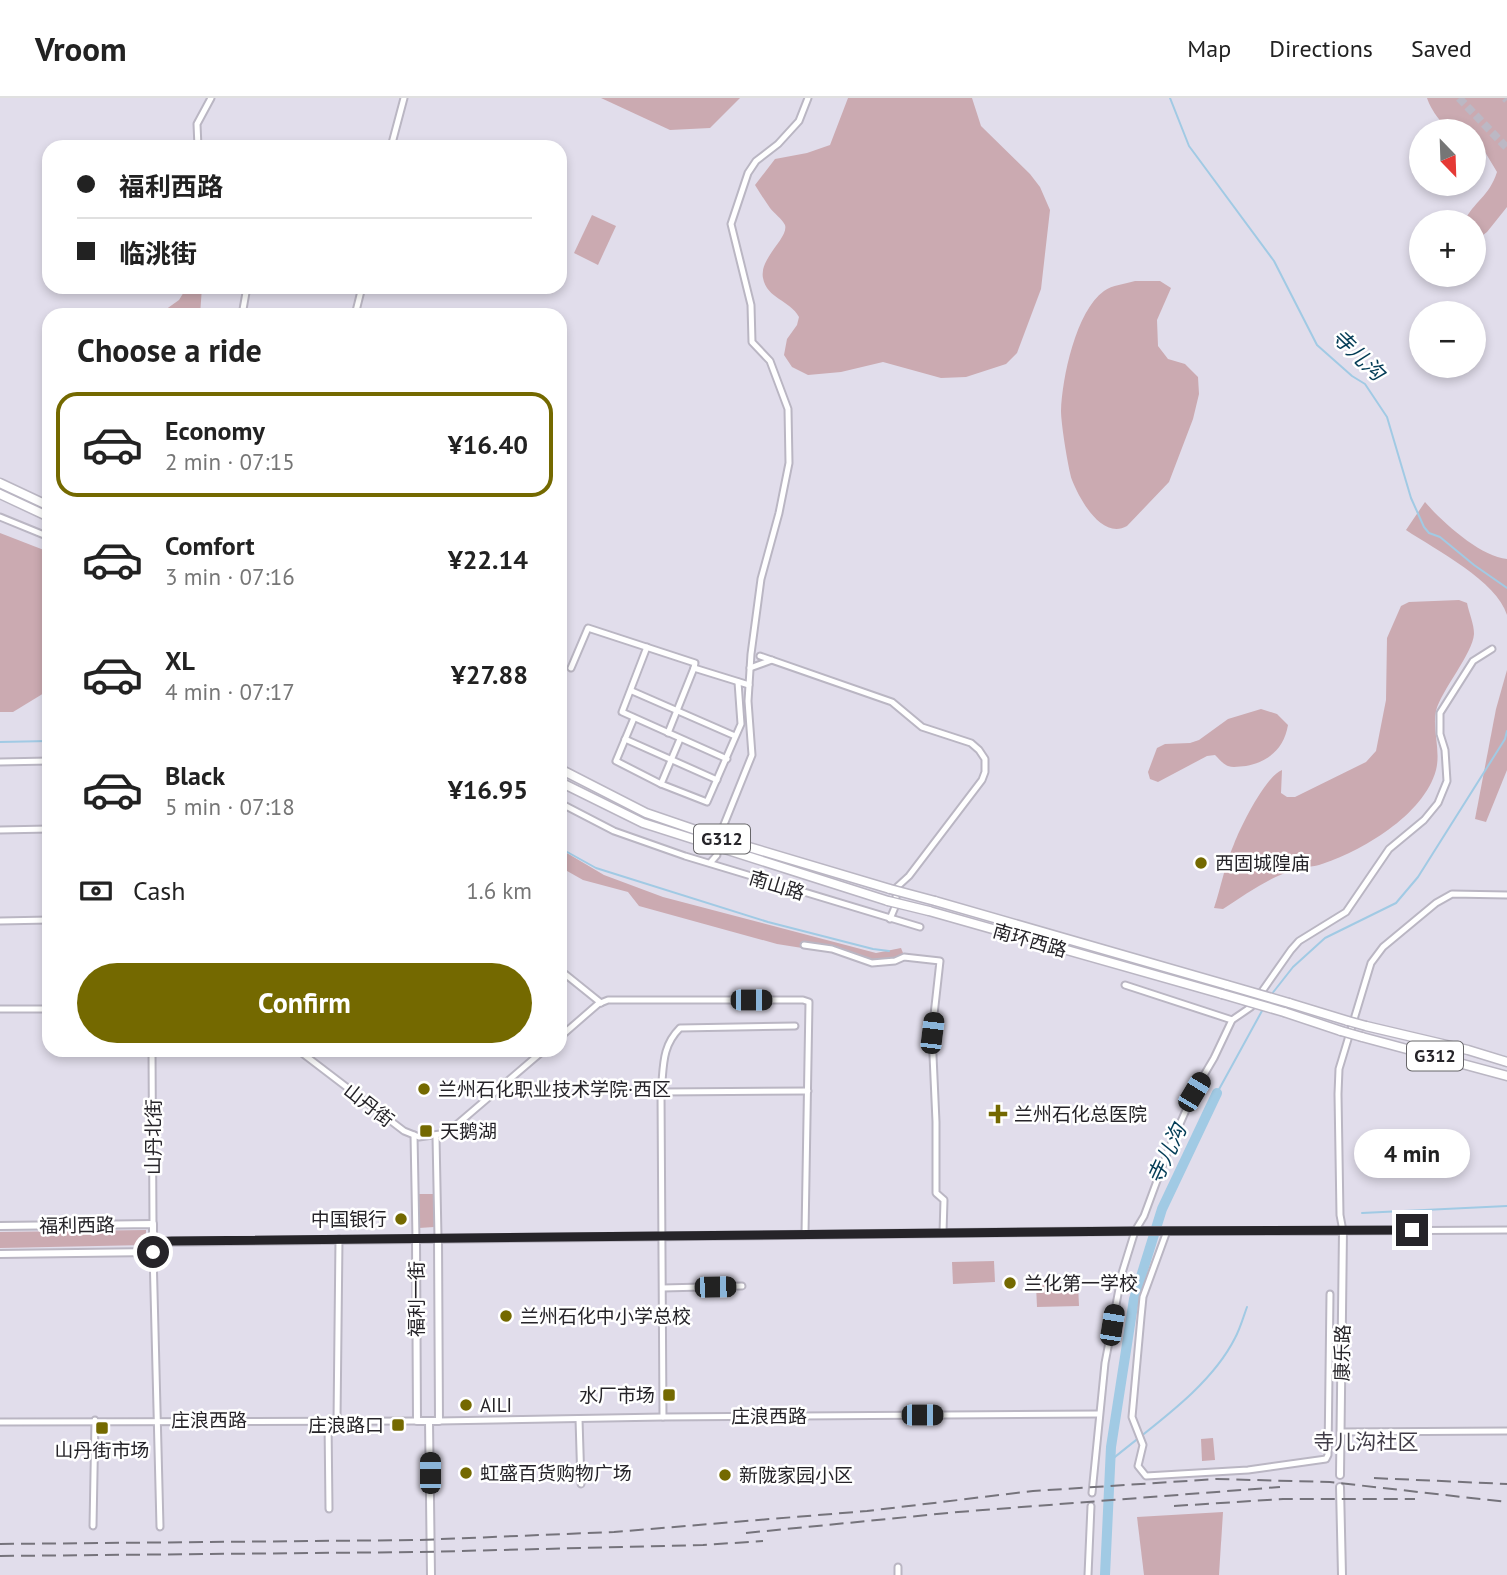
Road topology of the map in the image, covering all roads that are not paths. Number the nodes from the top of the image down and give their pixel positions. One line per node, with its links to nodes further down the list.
1 (211, 98): 4 (street)
2 (404, 98): 5 (street)
3 (808, 98): 18 (street)
4 (198, 140)
5 (393, 140)
6 (0, 483): 8 (highway)
7 (0, 495): 9 (highway)
8 (42, 503)
9 (42, 514)
10 (0, 517): 11 (street)
11 (42, 534)
12 (647, 647): 16 (street); 17 (street); 21 (street)
13 (1492, 649): 53 (street)
14 (760, 656): 15 (street)
15 (772, 660): 18 (street); 43 (street)
16 (571, 668)
17 (694, 668): 19 (street); 22 (street)
18 (750, 668): 20 (street)
19 (738, 682): 20 (street); 25 (street)
20 (749, 685): 39 (street)
21 (632, 691): 22 (street); 23 (street)
22 (677, 709): 24 (street); 25 (street)
23 (634, 718): 24 (street); 26 (street)
24 (668, 733): 27 (street)
25 (735, 736): 28 (street)
26 (625, 739): 29 (street); 34 (street)
27 (680, 739): 28 (street); 29 (street)
28 (727, 759): 33 (street)
29 (671, 760): 33 (street); 34 (street)
30 (42, 761): 31 (street)
31 (0, 762)
32 (567, 773): 59 (highway, 南环西路 / G312, bridge)
33 (717, 780): 34 (street)
34 (661, 784)
35 (567, 785): 60 (highway, 南环西路 / G312, bridge)
36 (567, 807): 41 (street, 南山路)
37 (42, 829): 38 (street)
38 (0, 830)
39 (721, 832)
40 (717, 855): 41 (street)
41 (709, 863): 43 (street, 南山路)
42 (1507, 895): 70 (street)
43 (894, 919): 46 (street, 南山路)
44 (42, 920): 45 (street)
45 (0, 921)
46 (920, 927)
47 (804, 945): 71 (street)
48 (567, 976): 50 (street)
49 (1125, 985): 53 (street)
50 (601, 1003): 55 (street); 61 (street)
51 (0, 1009): 52 (street)
52 (42, 1009)
53 (1231, 1020): 68 (street)
54 (795, 1026): 62 (street)
55 (567, 1031)
56 (152, 1057): 65 (street, 山丹北街)
57 (307, 1057): 63 (street, 山丹街)
58 (536, 1057): 64 (street, 山丹街)
59 (1507, 1062)
60 (1507, 1076)
61 (808, 1091): 62 (street); 72 (street)
62 (661, 1092): 73 (street)
63 (414, 1135): 64 (street, 山丹街); 74 (street, 福利一街)
64 (436, 1136): 75 (street, 福利一街)
65 (153, 1224): 66 (main road, 福利西路); 77 (main road)
66 (0, 1226)
67 (1507, 1230): 70 (street)
68 (1138, 1231): 69 (main road); 71 (main road); 83 (street)
69 (1165, 1231): 70 (main road); 82 (street)
70 (1343, 1231): 95 (main road, 康乐路)
71 (943, 1233): 72 (main road)
72 (805, 1234): 73 (main road)
73 (663, 1235): 75 (main road); 81 (street)
74 (416, 1238): 75 (main road); 76 (main road); 93 (main road, 福利一街)
75 (438, 1238): 91 (main road, 福利一街)
76 (340, 1239): 77 (main road); 89 (street)
77 (153, 1242): 78 (main road)
78 (153, 1252): 79 (main road, 福利西路); 87 (street)
79 (0, 1254)
80 (742, 1286): 81 (street)
81 (663, 1288): 84 (street)
82 (1330, 1294)
83 (1099, 1414): 84 (street, 庄浪西路); 99 (street)
84 (663, 1417): 85 (street, 庄浪西路)
85 (579, 1419): 91 (street, 庄浪西路); 97 (street)
86 (95, 1420): 87 (street, 庄浪西路); 92 (street, 庄浪西路); 102 (street)
87 (156, 1420): 88 (street, 庄浪西路); 103 (street)
88 (328, 1421): 89 (street, 庄浪西路); 101 (street)
89 (337, 1421): 93 (street, 庄浪西路)
90 (429, 1421): 91 (main road); 93 (main road); 105 (main road)
91 (439, 1421)
92 (0, 1422)
93 (417, 1422)
94 (1507, 1431): 95 (street)
95 (1341, 1432): 96 (main road, 康乐路)
96 (1340, 1475)
97 (582, 1484)
98 (1340, 1487): 108 (main road)
99 (1092, 1493)
100 (1091, 1506): 107 (street)
101 (329, 1509)
102 (93, 1526)
103 (160, 1527)
104 (898, 1567): 106 (street)
105 (431, 1575)
106 (898, 1575)
107 (1088, 1575)
108 (1342, 1575)

